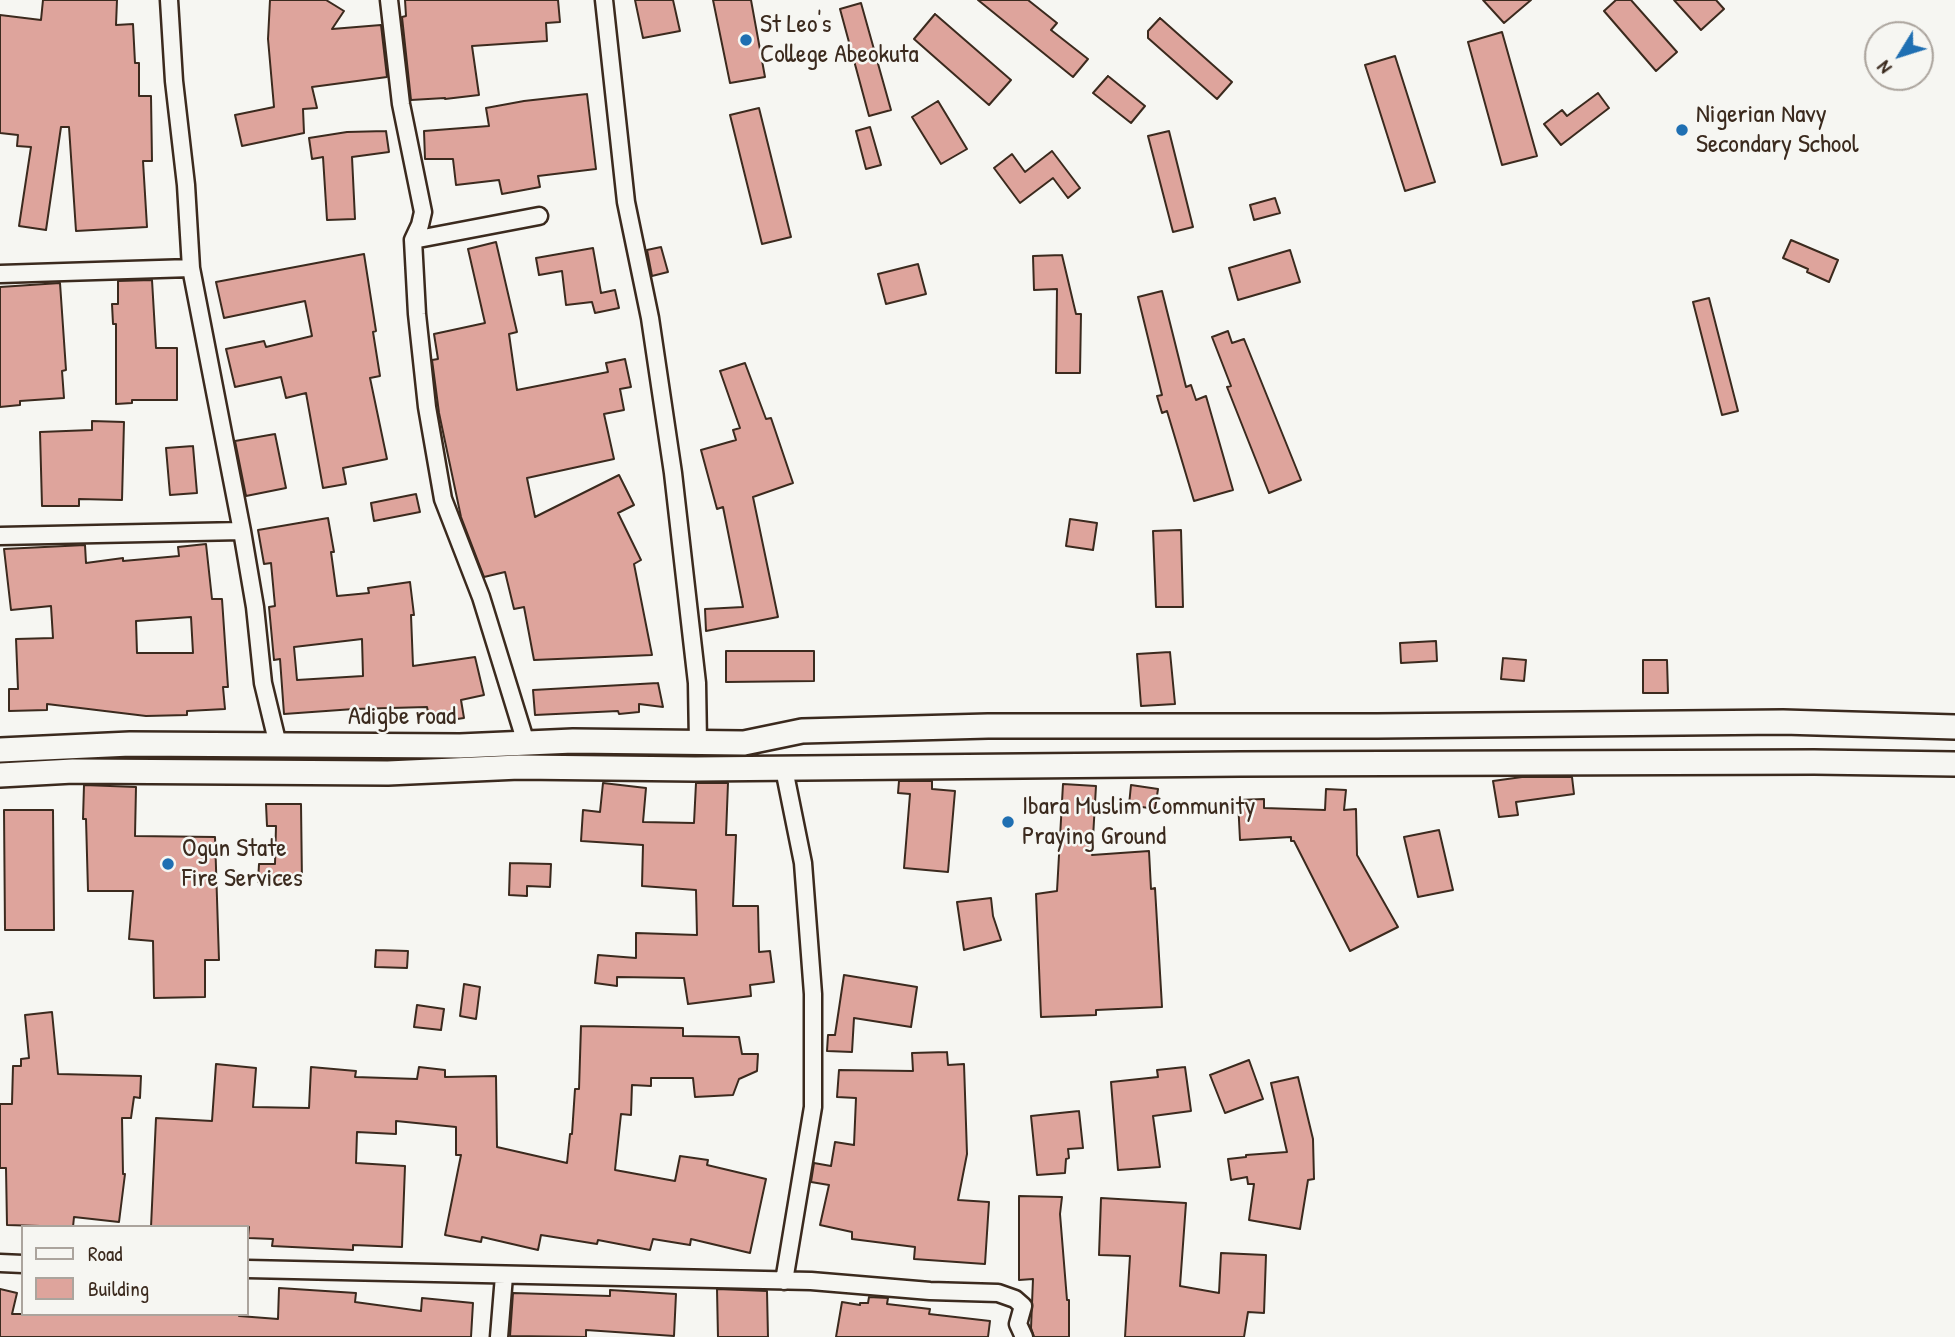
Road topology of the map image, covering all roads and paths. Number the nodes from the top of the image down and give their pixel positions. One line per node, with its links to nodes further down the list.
1 (169, 0): 6 (street)
2 (389, 0): 5 (street)
3 (604, 0): 12 (street)
4 (539, 216): 5 (street)
5 (413, 240): 11 (street)
6 (191, 268): 7 (street); 8 (street)
7 (0, 274)
8 (243, 531): 9 (street); 13 (street)
9 (0, 536)
10 (1955, 727): 12 (main road, Adigbe road)
11 (526, 743): 12 (main road, Adigbe road); 13 (main road, Adigbe road)
12 (698, 743)
13 (278, 745): 14 (main road, Adigbe road)
14 (0, 750)
15 (1955, 764): 16 (main road)
16 (784, 769): 17 (main road); 22 (street)
17 (0, 775)
18 (0, 1263): 19 (street)
19 (21, 1264)
20 (248, 1269): 21 (street)
21 (504, 1276): 22 (street); 23 (street)
22 (784, 1281): 24 (street)
23 (499, 1337)
24 (1024, 1337)

